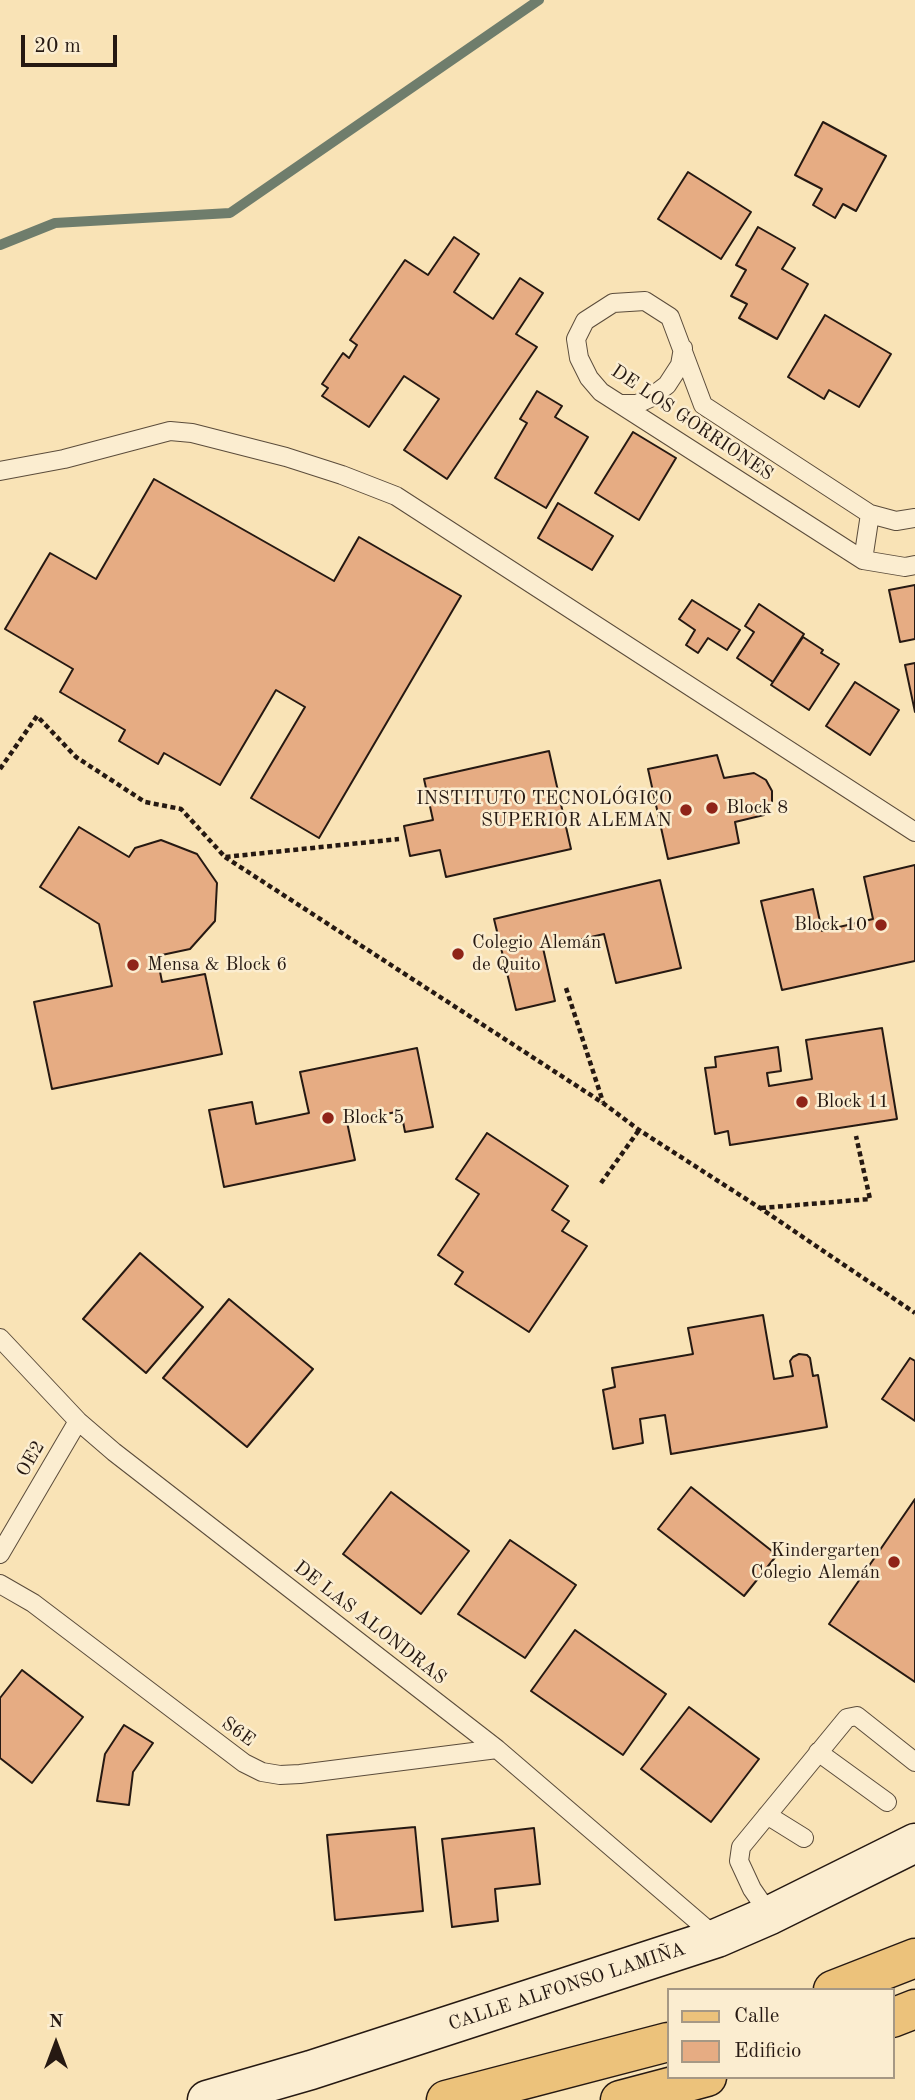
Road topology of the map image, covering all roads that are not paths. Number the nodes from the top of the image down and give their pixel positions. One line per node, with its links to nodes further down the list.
1 (683, 348): 2 (lane); 2 (lane, DE LOS GORRIONES); 4 (lane, DE LOS GORRIONES)
2 (621, 404): 6 (lane, DE LOS GORRIONES)
3 (0, 471): 8 (lane)
4 (870, 514): 5 (lane, DE LOS GORRIONES); 6 (lane)
5 (915, 518)
6 (863, 560): 7 (lane, DE LOS GORRIONES)
7 (915, 565)
8 (915, 832)
9 (0, 1338): 10 (lane, DE LAS ALONDRAS)
10 (78, 1421): 11 (lane, OE2); 13 (lane, DE LAS ALONDRAS)
11 (0, 1554)
12 (0, 1584): 13 (lane, S6E)
13 (497, 1749): 21 (lane, DE LAS ALONDRAS)
14 (818, 1752): 15 (lane); 16 (lane); 17 (lane)
15 (915, 1762)
16 (887, 1802)
17 (767, 1815): 18 (lane); 20 (lane)
18 (804, 1838)
19 (915, 1843): 20 (street, CALLE ALFONSO LAMIÑA)
20 (770, 1915): 21 (street, CALLE ALFONSO LAMIÑA)
21 (717, 1938): 28 (street, CALLE ALFONSO LAMIÑA)
22 (915, 1958): 23 (main road)
23 (838, 1988)
24 (915, 2009): 25 (main road)
25 (894, 2017)
26 (666, 2043): 29 (main road)
27 (699, 2079): 30 (main road)
28 (208, 2100)
29 (446, 2100)
30 (620, 2100)

